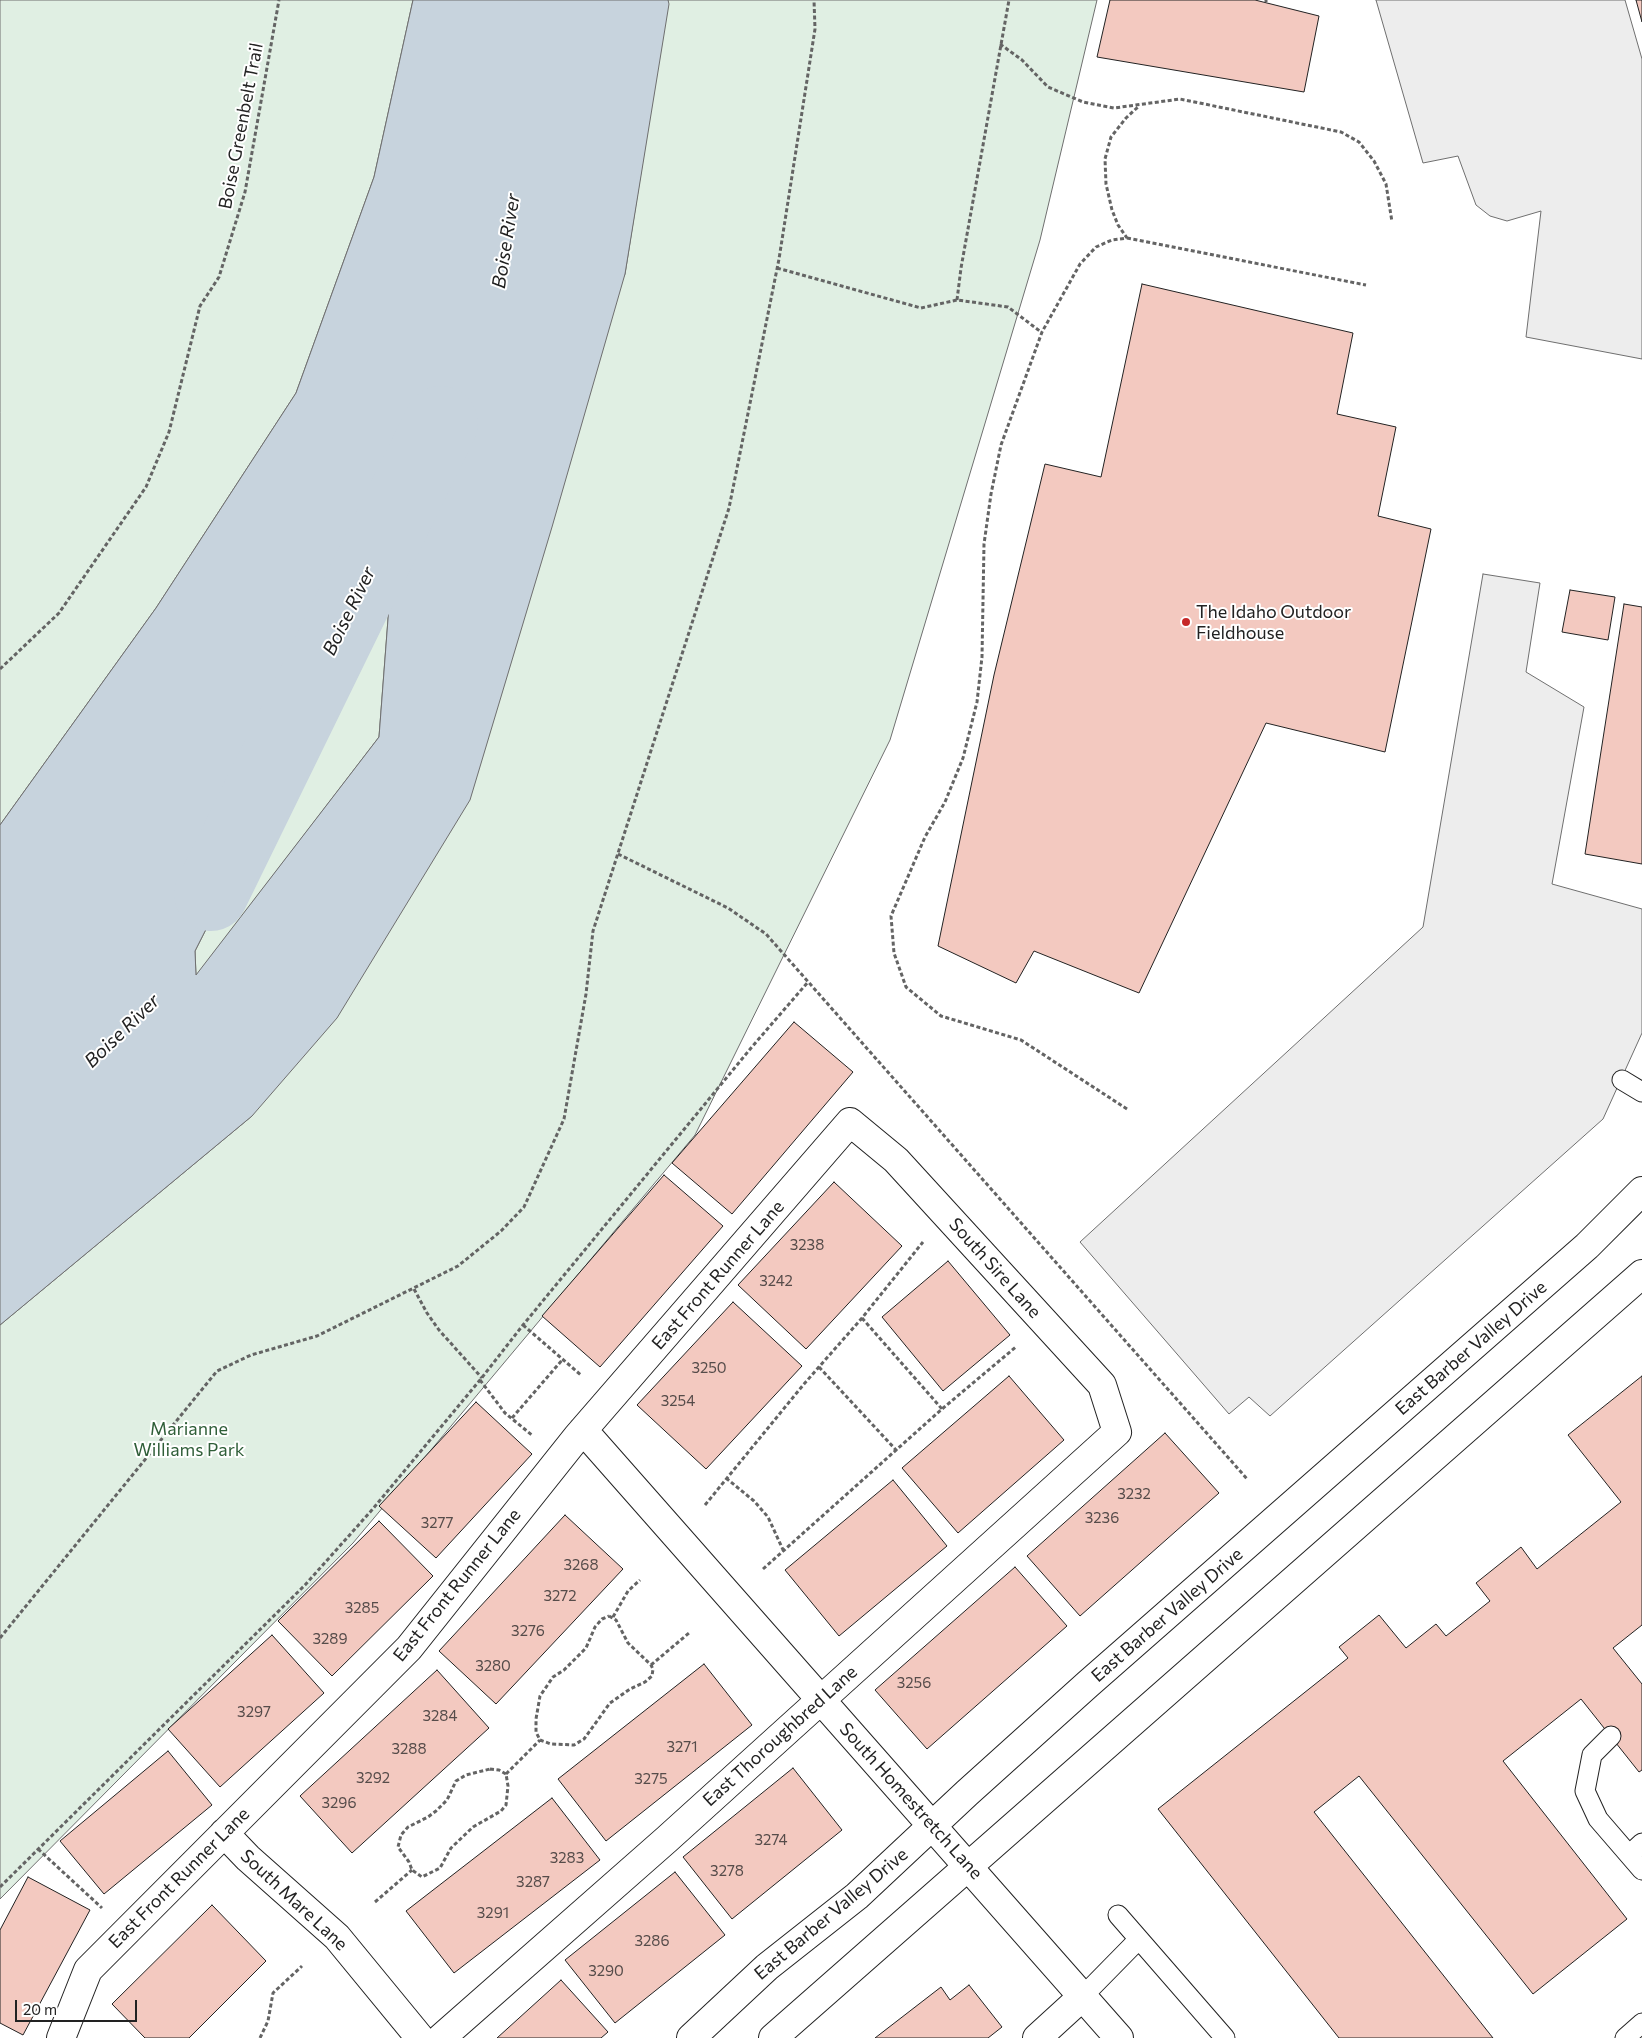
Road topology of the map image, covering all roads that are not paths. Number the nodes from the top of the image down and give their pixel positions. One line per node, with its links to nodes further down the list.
1 (1622, 1080): 2 (lane)
2 (1642, 1092)
3 (850, 1122): 6 (street, East Front Runner Lane); 7 (street, South Sire Lane)
4 (1642, 1191): 10 (street, East Barber Valley Drive)
5 (1642, 1274): 13 (street)
6 (583, 1430): 8 (street, South Homestretch Lane); 11 (street, East Front Runner Lane)
7 (1117, 1432): 8 (street, East Thoroughbred Lane)
8 (821, 1699): 10 (street, South Homestretch Lane); 21 (street, East Thoroughbred Lane)
9 (1611, 1736): 12 (lane)
10 (933, 1825): 13 (street, South Homestretch Lane); 22 (street, East Barber Valley Drive)
11 (224, 1833): 19 (street, East Front Runner Lane); 20 (street, South Mare Lane)
12 (1635, 1849): 14 (lane)
13 (969, 1865): 17 (street, South Homestretch Lane); 23 (street)
14 (1642, 1870)
15 (1118, 1916): 16 (lane)
16 (1139, 1939): 17 (lane); 26 (lane)
17 (1083, 1996): 24 (street); 25 (street, South Homestretch Lane)
18 (1642, 2023): 27 (lane)
19 (61, 2038)
20 (420, 2038)
21 (441, 2038)
22 (691, 2038)
23 (773, 2038)
24 (1037, 2038)
25 (1120, 2038)
26 (1226, 2038)
27 (1625, 2038)

